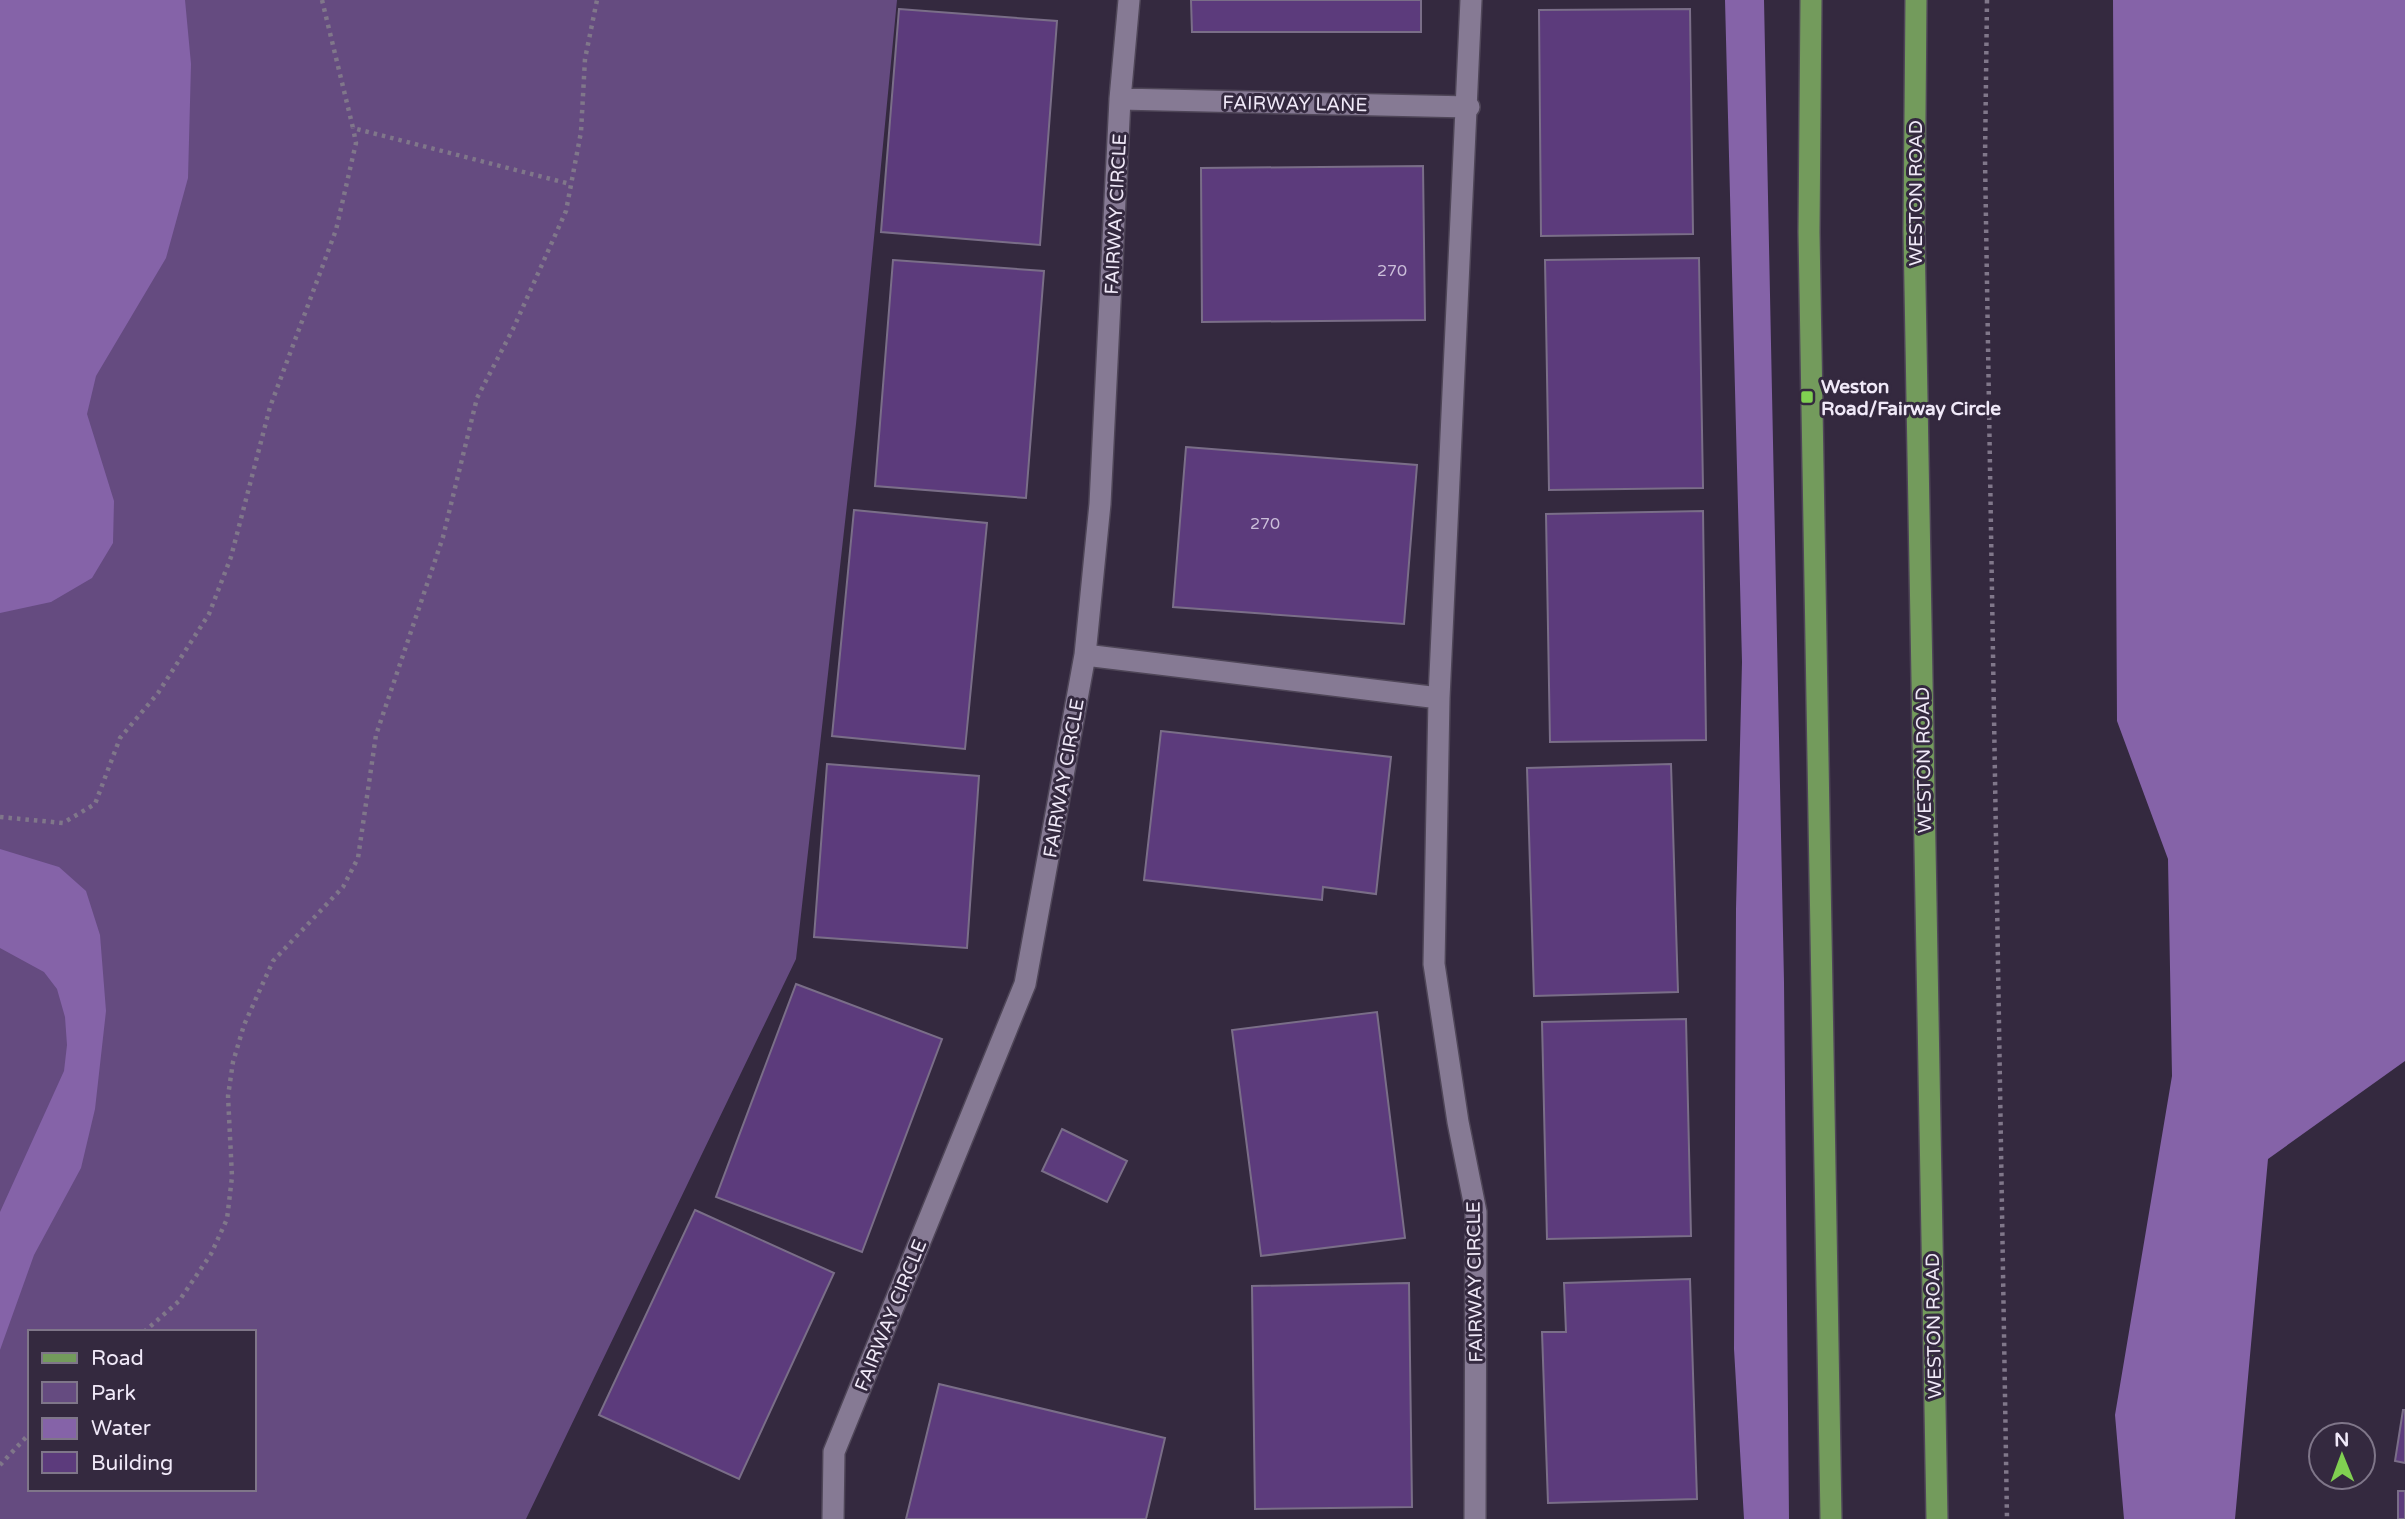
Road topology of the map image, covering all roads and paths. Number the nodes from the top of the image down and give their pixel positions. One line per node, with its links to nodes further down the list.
1 (322, 0): 10 (path)
2 (597, 0): 11 (path)
3 (1129, 0): 8 (street, FAIRWAY CIRCLE)
4 (1471, 0): 9 (street, FAIRWAY CIRCLE)
5 (1811, 0): 20 (main road)
6 (1916, 0): 21 (main road, WESTON ROAD)
7 (1987, 0): 22 (path)
8 (1120, 99): 9 (street, FAIRWAY LANE); 12 (street, FAIRWAY CIRCLE)
9 (1469, 107): 13 (street, FAIRWAY CIRCLE)
10 (353, 128): 11 (path); 14 (path)
11 (571, 184): 15 (path)
12 (1085, 655): 13 (street); 18 (street, FAIRWAY CIRCLE)
13 (1439, 698): 19 (street, FAIRWAY CIRCLE)
14 (0, 817)
15 (146, 1330)
16 (28, 1435): 17 (path)
17 (0, 1465)
18 (833, 1519)
19 (1475, 1519)
20 (1831, 1519)
21 (1937, 1519)
22 (2007, 1519)

